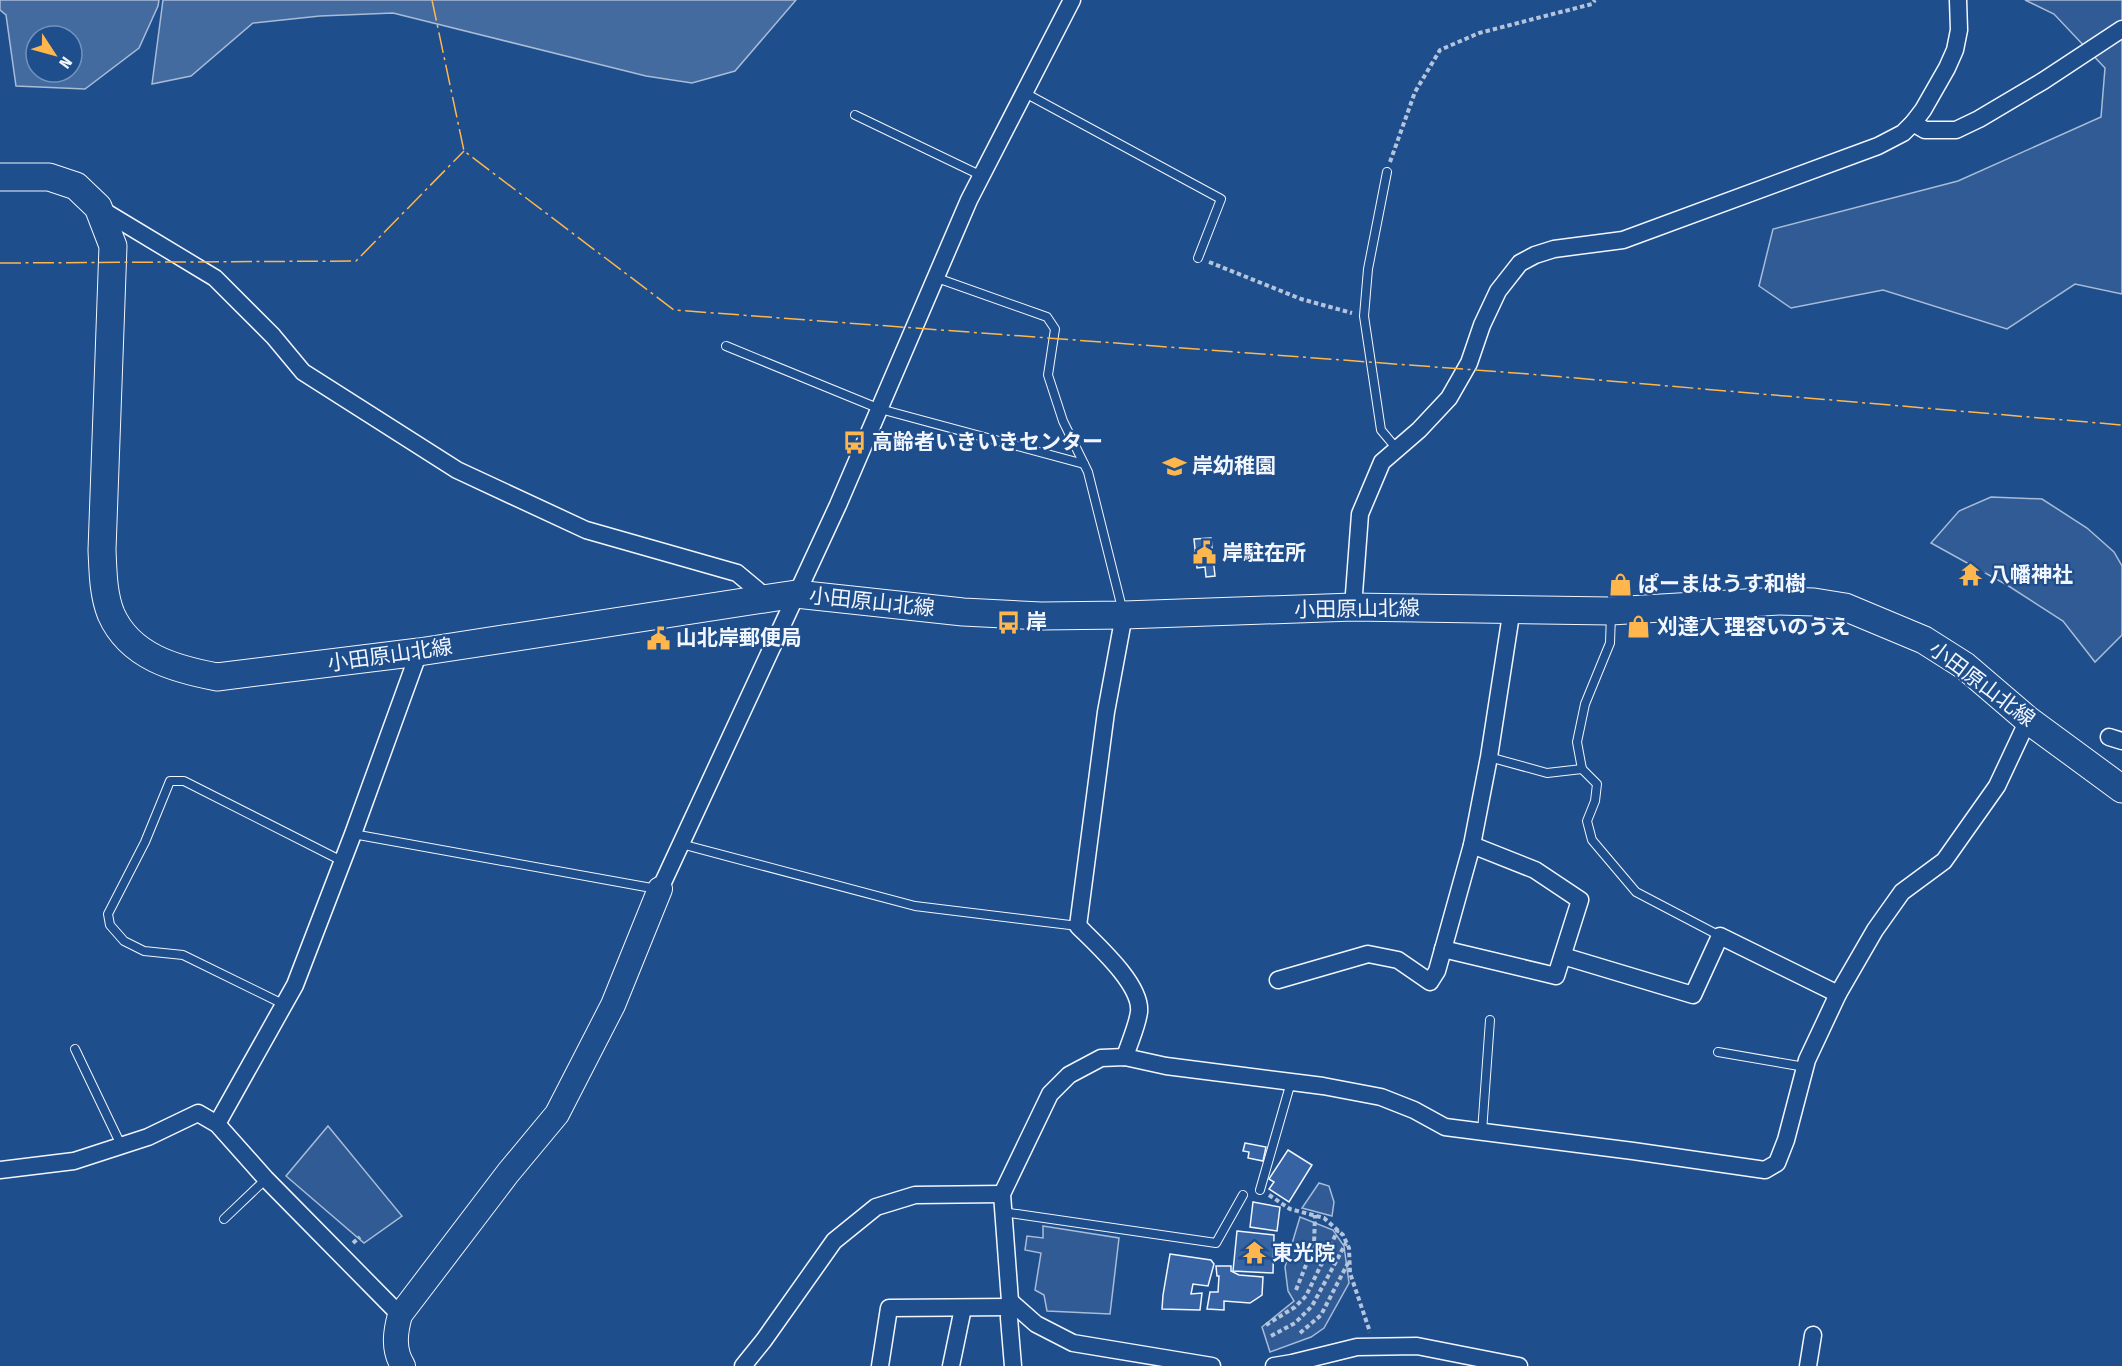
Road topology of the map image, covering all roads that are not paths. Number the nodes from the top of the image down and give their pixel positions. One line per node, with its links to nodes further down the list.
1 (1072, 0): 4 (street)
2 (1958, 0): 6 (street)
3 (2122, 29): 6 (street)
4 (1025, 93): 8 (street); 11 (lane)
5 (855, 115): 8 (lane)
6 (1913, 123): 15 (street)
7 (1387, 172): 15 (lane)
8 (982, 176): 12 (street)
9 (0, 177): 10 (main road, 小田原山北線)
10 (98, 207): 18 (street); 23 (main road, 小田原山北線)
11 (1198, 258)
12 (937, 278): 14 (street); 16 (lane)
13 (726, 346): 14 (lane)
14 (880, 409): 16 (lane); 17 (street)
15 (1397, 449): 19 (street)
16 (1084, 464): 22 (lane)
17 (796, 594): 18 (main road, 小田原山北線); 22 (main road, 小田原山北線); 29 (street)
18 (767, 598): 23 (main road, 小田原山北線)
19 (1353, 607): 20 (main road, 小田原山北線); 22 (main road, 小田原山北線)
20 (1512, 608): 21 (main road, 小田原山北線); 25 (street)
21 (1611, 611): 24 (main road, 小田原山北線); 26 (lane)
22 (1124, 615): 33 (street)
23 (418, 652): 28 (street)
24 (2028, 720): 27 (main road, 小田原山北線); 38 (street)
25 (1489, 757): 26 (lane); 30 (street)
26 (1582, 769): 34 (lane)
27 (2122, 789)
28 (353, 834): 31 (street); 32 (lane)
29 (681, 844): 32 (street); 33 (lane)
30 (1472, 845): 35 (street); 36 (street)
31 (342, 861): 39 (street); 39 (lane)
32 (660, 889): 58 (street)
33 (1078, 926): 43 (street)
34 (1720, 936): 36 (street); 38 (street)
35 (1443, 949): 36 (street); 37 (street)
36 (1563, 956)
37 (1278, 980)
38 (1838, 994): 44 (street)
39 (285, 1005): 46 (street)
40 (1490, 1020): 47 (lane)
41 (75, 1049): 48 (lane)
42 (1718, 1052): 44 (lane)
43 (1125, 1057): 45 (street); 52 (street)
44 (1805, 1067): 47 (street)
45 (1291, 1082): 47 (street); 51 (lane)
46 (217, 1124): 48 (street); 50 (street)
47 (1482, 1132)
48 (121, 1145): 49 (street)
49 (0, 1170)
50 (266, 1179): 55 (lane); 58 (street)
51 (1262, 1191)
52 (1002, 1194): 54 (street); 61 (street)
53 (1243, 1195): 54 (lane)
54 (1004, 1212): 56 (street)
55 (224, 1219)
56 (1010, 1304): 57 (street); 64 (street); 65 (street)
57 (963, 1308): 62 (street); 63 (street)
58 (400, 1315): 60 (street)
59 (1813, 1335): 68 (street)
60 (403, 1366)
61 (743, 1366)
62 (880, 1366)
63 (951, 1366)
64 (1013, 1366)
65 (1212, 1366)
66 (1274, 1366): 67 (street)
67 (1519, 1366)
68 (1808, 1366)

